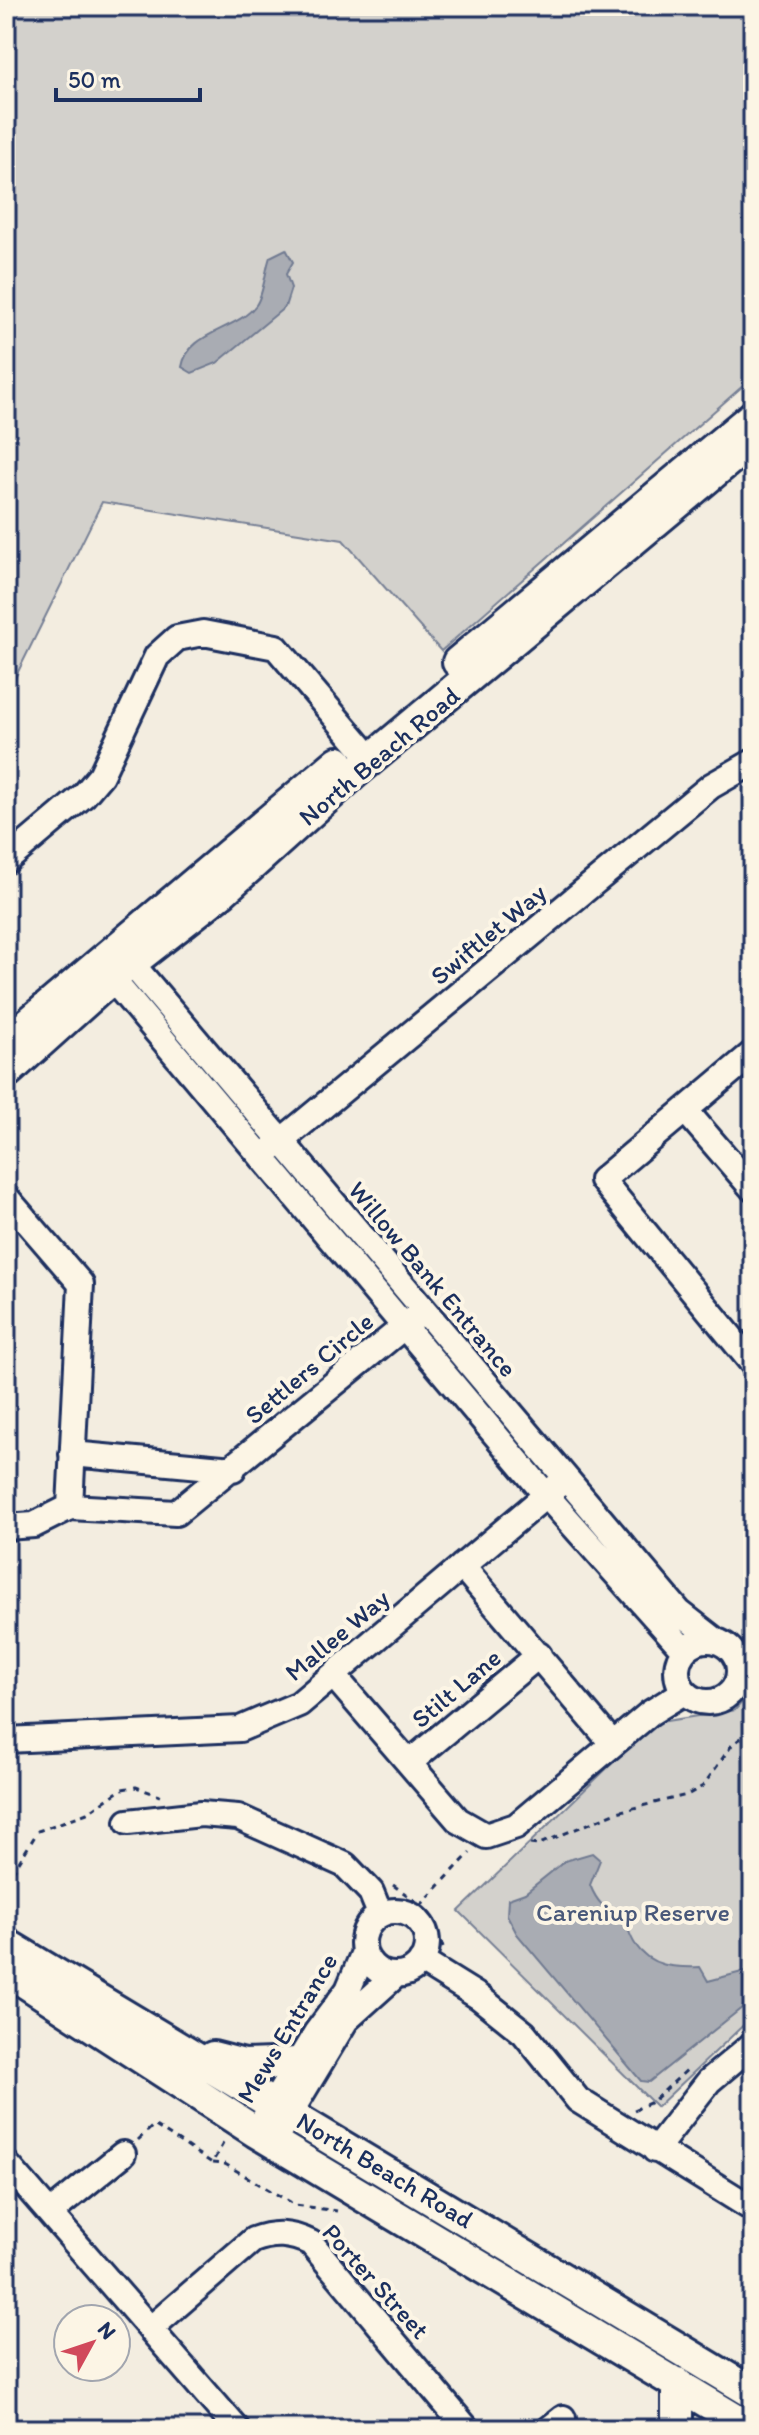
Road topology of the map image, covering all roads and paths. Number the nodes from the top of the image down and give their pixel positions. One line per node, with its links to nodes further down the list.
1 (753, 416): 3 (main road, North Beach Road)
2 (753, 440): 3 (main road, North Beach Road)
3 (365, 752): 5 (street); 6 (main road, North Beach Road)
4 (753, 762): 11 (street, Swiftlet Way)
5 (6, 861)
6 (114, 962): 7 (main road, North Beach Road); 9 (main road, North Beach Road); 11 (street, Willow Bank Entrance)
7 (6, 1042)
8 (753, 1053): 10 (street)
9 (6, 1073)
10 (685, 1110): 12 (street); 15 (street)
11 (272, 1149): 14 (street, Willow Bank Entrance)
12 (753, 1189)
13 (6, 1197): 16 (street)
14 (414, 1318): 17 (street, Settlers Circle); 18 (street, Willow Bank Entrance); 19 (street, Willow Bank Entrance)
15 (753, 1364)
16 (72, 1454): 17 (street); 20 (street)
17 (233, 1469): 20 (street, Settlers Circle)
18 (565, 1479): 19 (street, Mallee Way); 23 (street, Willow Bank Entrance)
19 (546, 1495): 22 (street, Mallee Way); 25 (street, Willow Bank Entrance)
20 (70, 1507): 21 (street, Settlers Circle)
21 (6, 1527)
22 (462, 1566): 26 (street, Stilt Lane); 27 (street, Mallee Way)
23 (715, 1640): 24 (street); 25 (street)
24 (744, 1648): 28 (street)
25 (684, 1650): 28 (street)
26 (539, 1655): 31 (street, Stilt Lane); 32 (street, Stilt Lane)
27 (334, 1676): 30 (street, Mallee Way); 32 (street)
28 (684, 1692): 31 (street)
29 (753, 1729): 34 (path)
30 (6, 1740)
31 (612, 1743): 34 (street)
32 (409, 1763): 35 (street)
33 (128, 1822): 36 (street)
34 (516, 1826): 35 (street)
35 (486, 1836): 38 (path)
36 (380, 1914): 39 (street); 40 (street)
37 (6, 1944): 45 (main road, North Beach Road)
38 (443, 1949)
39 (364, 1952): 42 (street); 47 (street, Mews Entrance)
40 (421, 1961): 42 (street); 51 (street)
41 (6, 1970): 50 (main road, North Beach Road)
42 (396, 1975): 48 (street, Mews Entrance)
43 (753, 2016): 44 (path)
44 (747, 2035): 51 (street)
45 (184, 2050): 47 (main road); 48 (main road, North Beach Road)
46 (698, 2061): 49 (path)
47 (298, 2063): 48 (street, Mews Entrance)
48 (282, 2107): 50 (street, Mews Entrance); 58 (main road, North Beach Road)
49 (627, 2111)
50 (253, 2134): 52 (path); 57 (main road, North Beach Road)
51 (655, 2150): 54 (street)
52 (123, 2154): 55 (street)
53 (6, 2163): 55 (street)
54 (753, 2209)
55 (50, 2213): 56 (street)
56 (150, 2329): 60 (street); 61 (street, Porter Street)
57 (677, 2383): 59 (main road, North Beach Road); 62 (main road)
58 (747, 2389): 59 (main road, North Beach Road)
59 (728, 2423)
60 (237, 2429)
61 (467, 2429)
62 (677, 2429)

